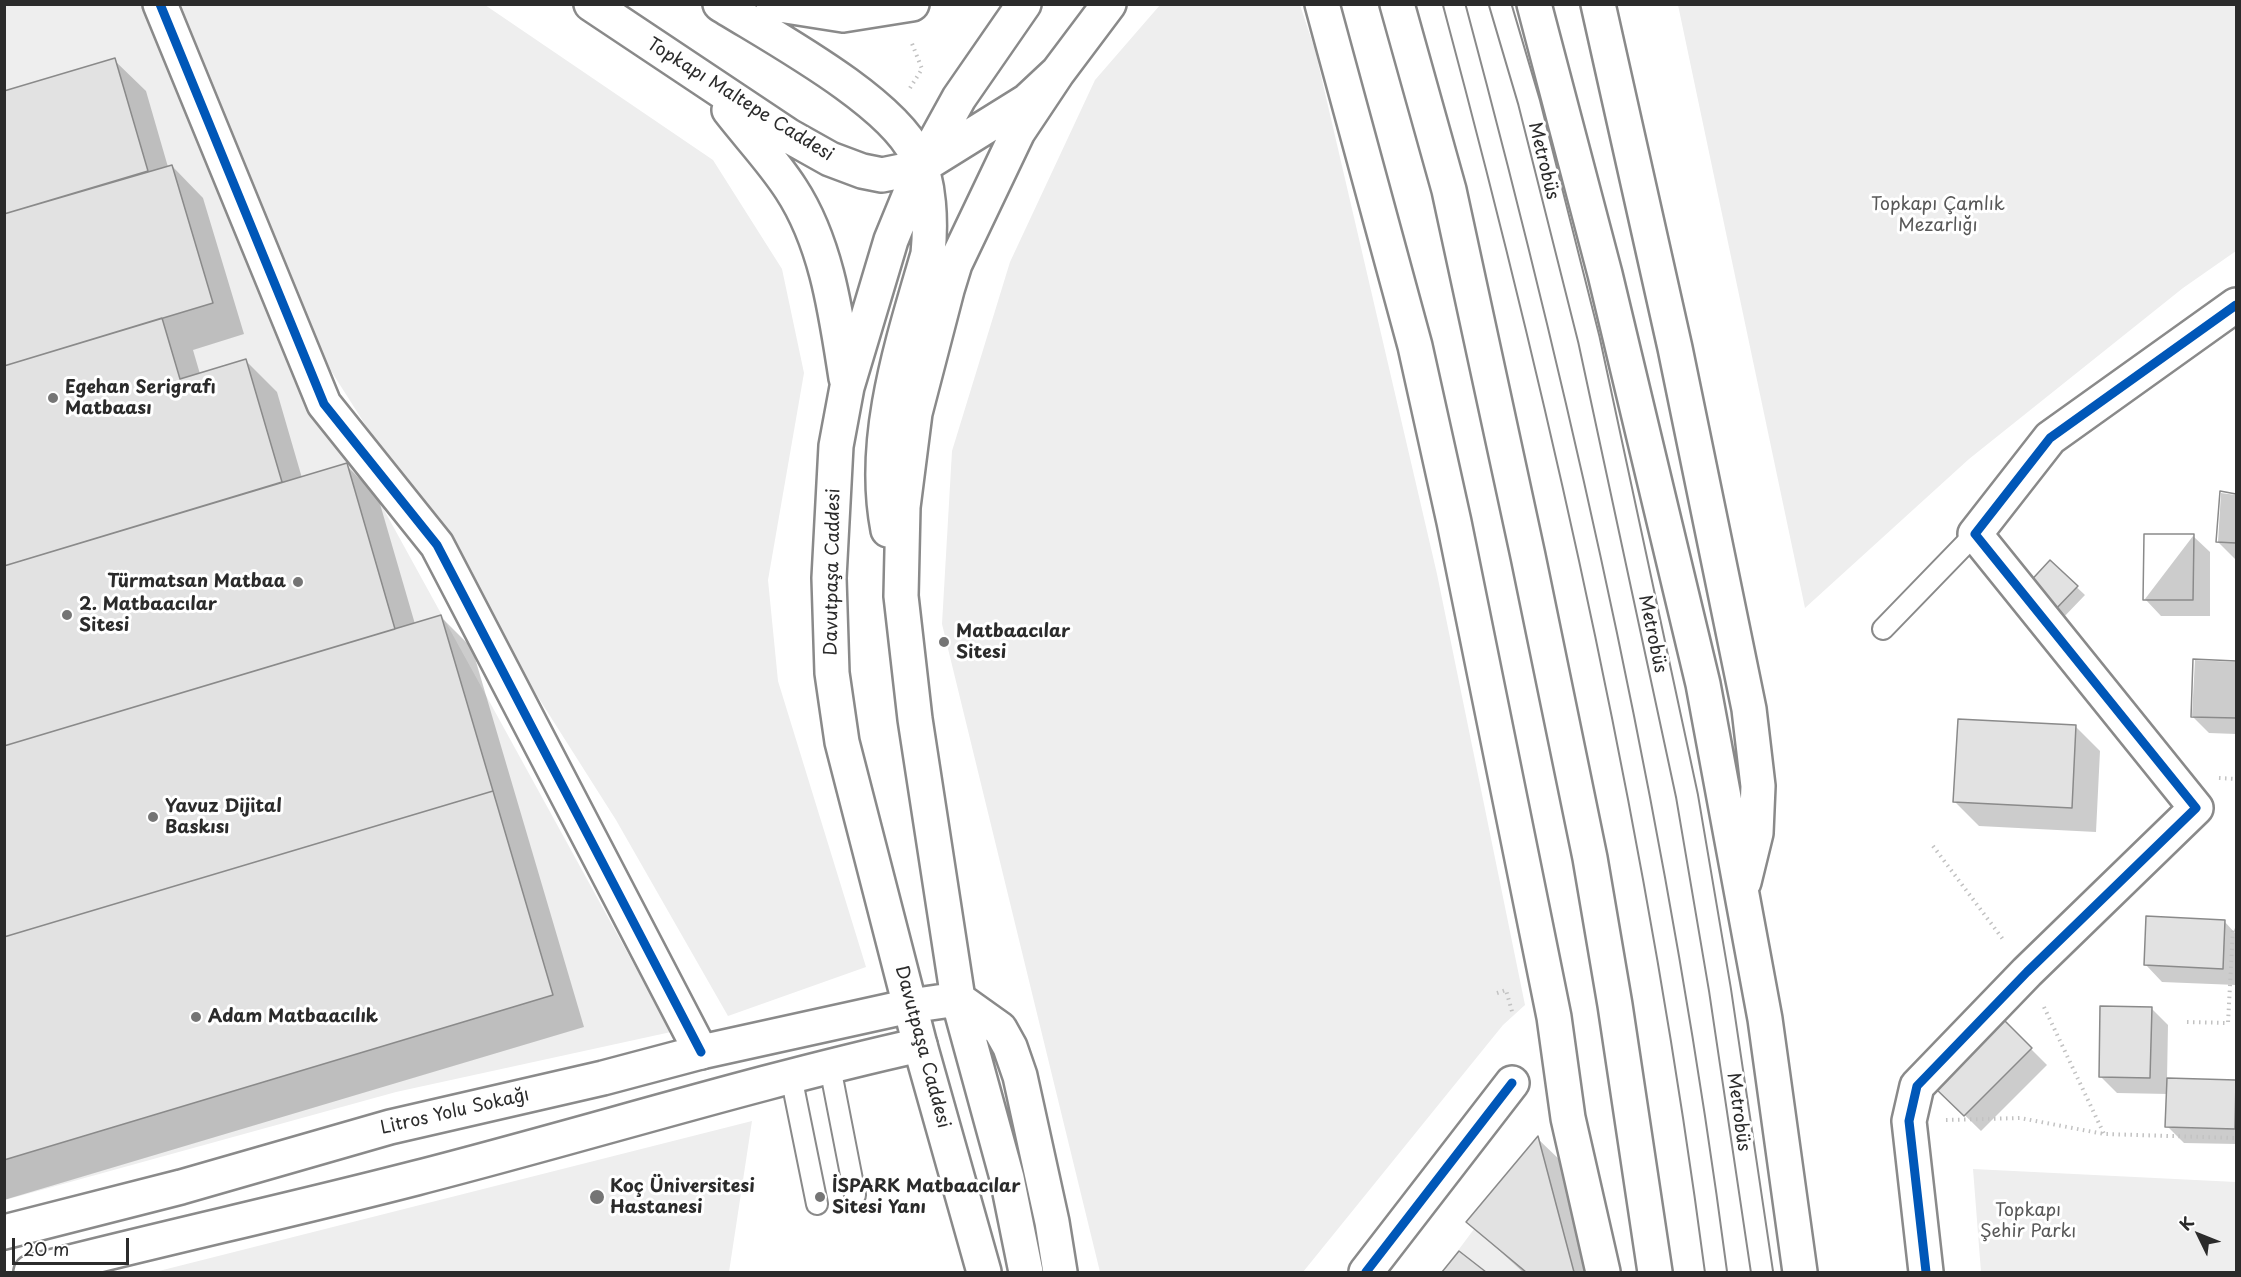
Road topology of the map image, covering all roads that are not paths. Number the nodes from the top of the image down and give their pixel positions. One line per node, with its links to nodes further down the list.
1 (160, 4): 27 (main road)
2 (591, 4): 15 (main road, Topkapı Maltepe Caddesi)
3 (720, 4): 16 (main road)
4 (773, 4): 5 (main road)
5 (912, 4)
6 (1024, 4): 16 (main road, Davutpaşa Caddesi)
7 (1109, 4): 14 (main road)
8 (1322, 4): 39 (main road)
9 (1397, 4): 40 (main road)
10 (1454, 4): 41 (lane)
11 (1500, 4): 42 (lane, Metrobüs)
12 (1534, 4): 22 (main road)
13 (1598, 4): 22 (main road)
14 (1058, 72): 16 (main road); 20 (main road)
15 (707, 82): 16 (main road, Topkapı Maltepe Caddesi); 18 (main road)
16 (921, 167): 18 (main road, Davutpaşa Caddesi); 20 (main road)
17 (2236, 305): 19 (main road)
18 (847, 387): 24 (main road, Davutpaşa Caddesi)
19 (1975, 534): 21 (lane); 44 (main road)
20 (901, 596): 23 (main road)
21 (1883, 629)
22 (1741, 892): 43 (main road)
23 (958, 999): 24 (main road, Litros Yolu Sokağı); 25 (main road); 37 (main road)
24 (910, 1006): 26 (main road, Davutpaşa Caddesi); 27 (main road, Litros Yolu Sokağı)
25 (968, 1035): 26 (main road); 36 (main road)
26 (920, 1045): 28 (main road); 35 (main road, Davutpaşa Caddesi)
27 (701, 1052): 33 (main road, Litros Yolu Sokağı)
28 (830, 1067): 29 (main road); 31 (lane)
29 (791, 1076): 32 (lane); 34 (main road)
30 (1512, 1083): 38 (main road)
31 (855, 1195)
32 (817, 1204)
33 (4, 1232)
34 (30, 1272)
35 (984, 1272)
36 (1026, 1272)
37 (1060, 1272)
38 (1366, 1272)
39 (1604, 1272)
40 (1655, 1272)
41 (1716, 1272)
42 (1762, 1272)
43 (1800, 1272)
44 (1926, 1272)

